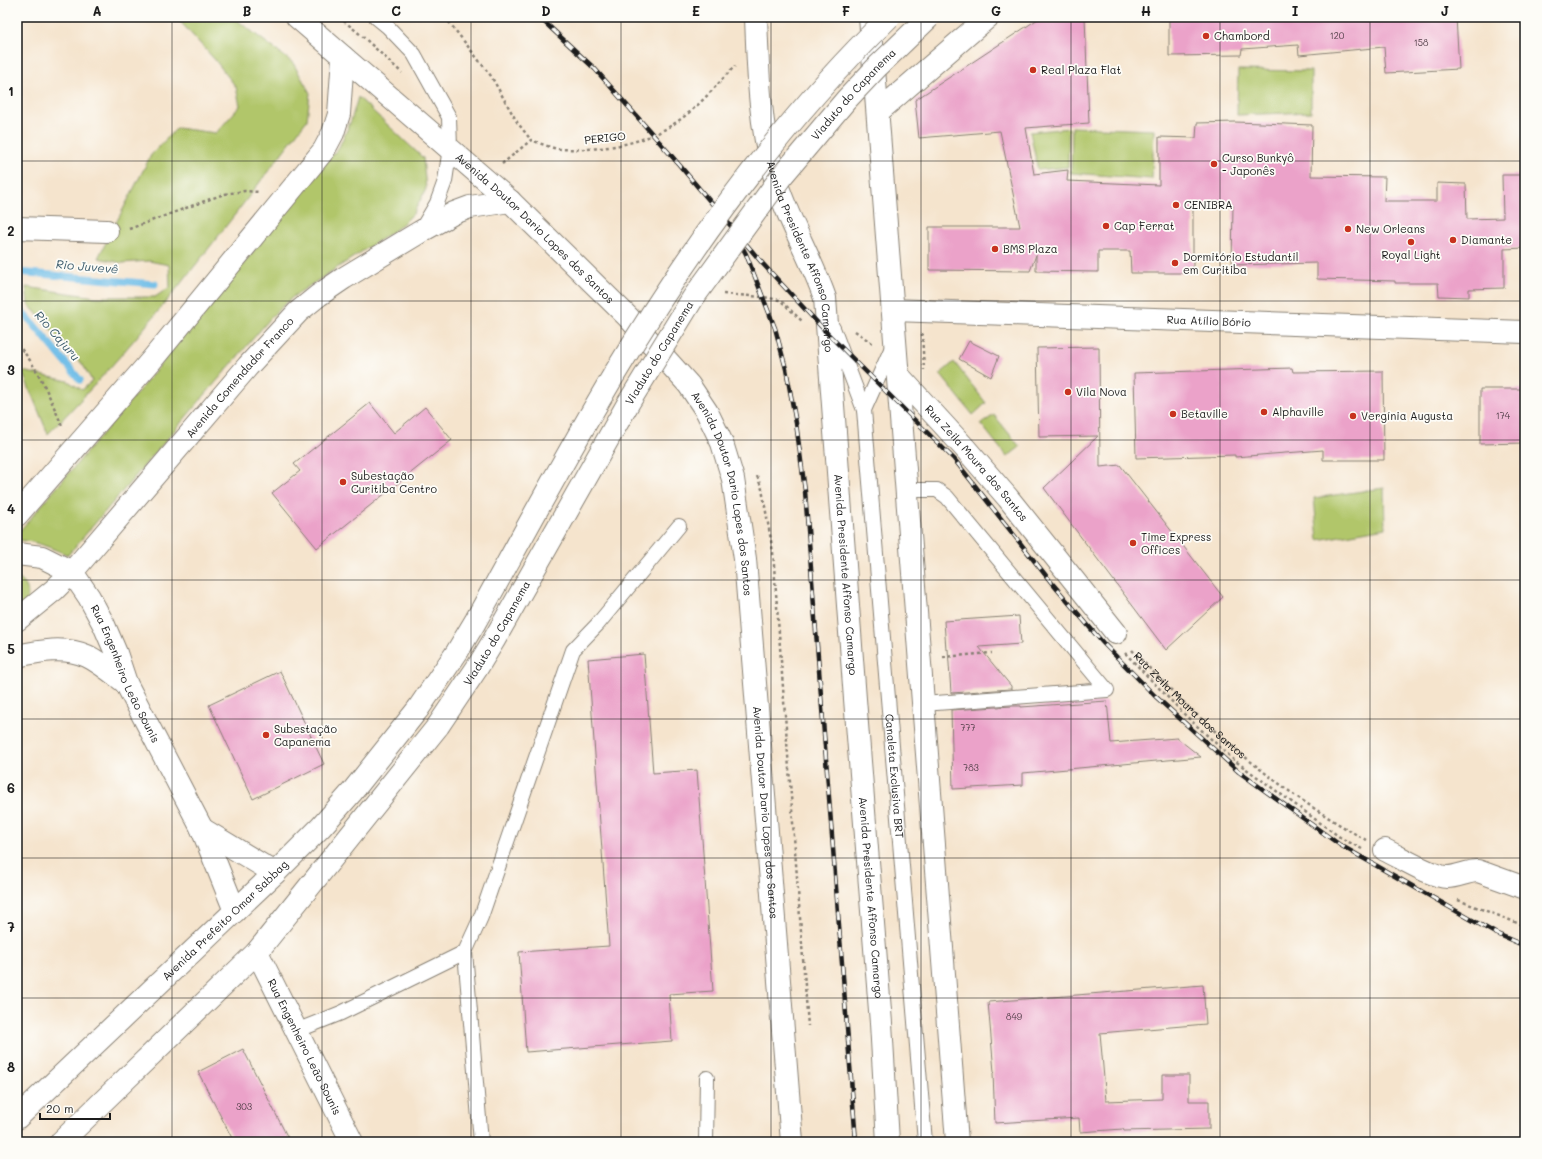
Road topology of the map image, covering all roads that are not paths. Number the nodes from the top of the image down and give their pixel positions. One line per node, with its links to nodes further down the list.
1 (297, 17): 8 (main road, Avenida Doutor Dario Lopes dos Santos)
2 (376, 17): 10 (lane)
3 (756, 17): 16 (main road, Avenida Presidente Affonso Camargo)
4 (870, 17): 9 (main road)
5 (889, 17): 33 (main road, Avenida Prefeito Omar Sabbag, bridge)
6 (929, 17): 36 (main road, Viaduto do Capanema, bridge)
7 (988, 17): 9 (main road)
8 (343, 57): 10 (main road, Avenida Doutor Dario Lopes dos Santos); 22 (main road)
9 (878, 112): 15 (main road)
10 (450, 148): 11 (main road, Avenida Doutor Dario Lopes dos Santos); 14 (lane)
11 (510, 201): 14 (main road, Avenida Comendador Franco); 45 (main road, Avenida Doutor Dario Lopes dos Santos)
12 (17, 228): 13 (main road)
13 (107, 231)
14 (420, 232): 25 (main road, Avenida Comendador Franco)
15 (893, 310): 17 (main road, Rua Atílio Bório); 18 (main road)
16 (826, 311): 20 (lane, Canaleta Exclusiva BRT); 46 (main road, Avenida Presidente Affonso Camargo)
17 (1525, 332)
18 (895, 340): 19 (main road); 20 (lane, Canaleta Exclusiva BRT)
19 (898, 375): 21 (main road); 27 (main road, Rua Zeila Moura dos Santos)
20 (864, 410): 47 (lane, Canaleta Exclusiva BRT)
21 (907, 490): 30 (main road); 30 (lane)
22 (17, 515)
23 (678, 526): 37 (lane)
24 (17, 554): 25 (main road, Rua Engenheiro Leão Sounis)
25 (72, 572): 26 (main road, Avenida Comendador Franco); 29 (main road, Rua Engenheiro Leão Sounis)
26 (17, 620)
27 (1119, 642)
28 (17, 656): 29 (main road)
29 (126, 683): 31 (main road, Rua Engenheiro Leão Sounis)
30 (923, 704): 48 (main road)
31 (202, 829): 33 (main road); 35 (main road, Rua Engenheiro Leão Sounis)
32 (1375, 851): 34 (main road)
33 (275, 873): 35 (main road, Avenida Prefeito Omar Sabbag)
34 (1525, 888)
35 (234, 911): 40 (main road, Avenida Prefeito Omar Sabbag)
36 (257, 952): 38 (main road, Rua Engenheiro Leão Sounis); 41 (main road)
37 (466, 952): 38 (lane); 43 (lane)
38 (296, 1031): 42 (main road, Rua Engenheiro Leão Sounis)
39 (707, 1078): 44 (lane)
40 (17, 1118)
41 (61, 1142)
42 (352, 1142)
43 (481, 1142)
44 (706, 1142)
45 (792, 1142)
46 (888, 1142)
47 (925, 1142)
48 (957, 1142)

